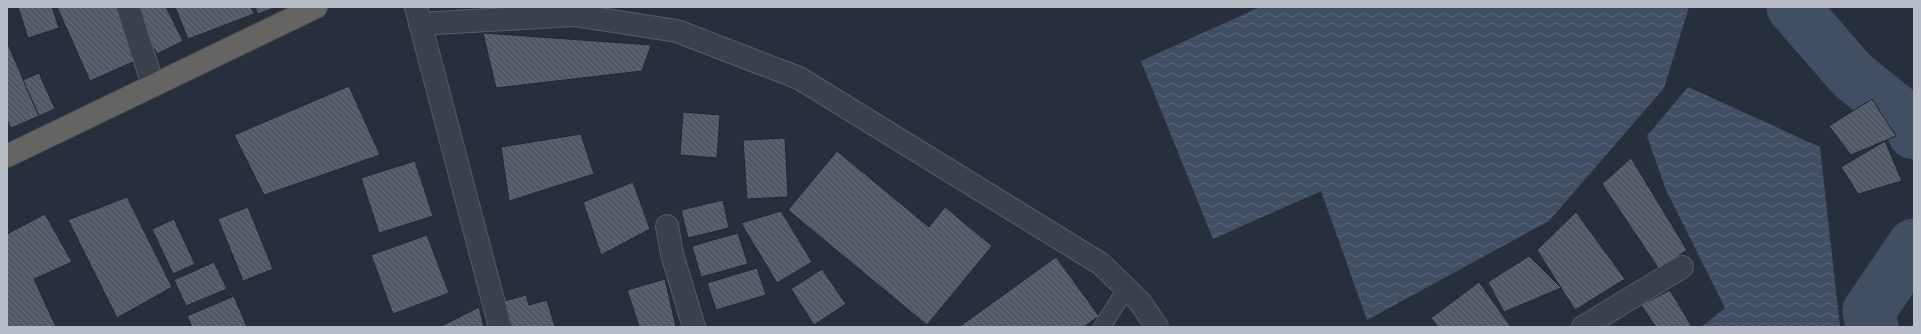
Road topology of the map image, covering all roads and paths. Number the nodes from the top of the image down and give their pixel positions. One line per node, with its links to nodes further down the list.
1 (128, 7): 4 (street)
2 (316, 7): 4 (highway)
3 (418, 16): 8 (street); 9 (street)
4 (153, 85): 5 (highway)
5 (7, 156)
6 (667, 226): 10 (street)
7 (1682, 266): 13 (street)
8 (1127, 287): 11 (lane); 12 (street)
9 (500, 327)
10 (694, 327)
11 (1102, 327)
12 (1157, 327)
13 (1584, 327)

